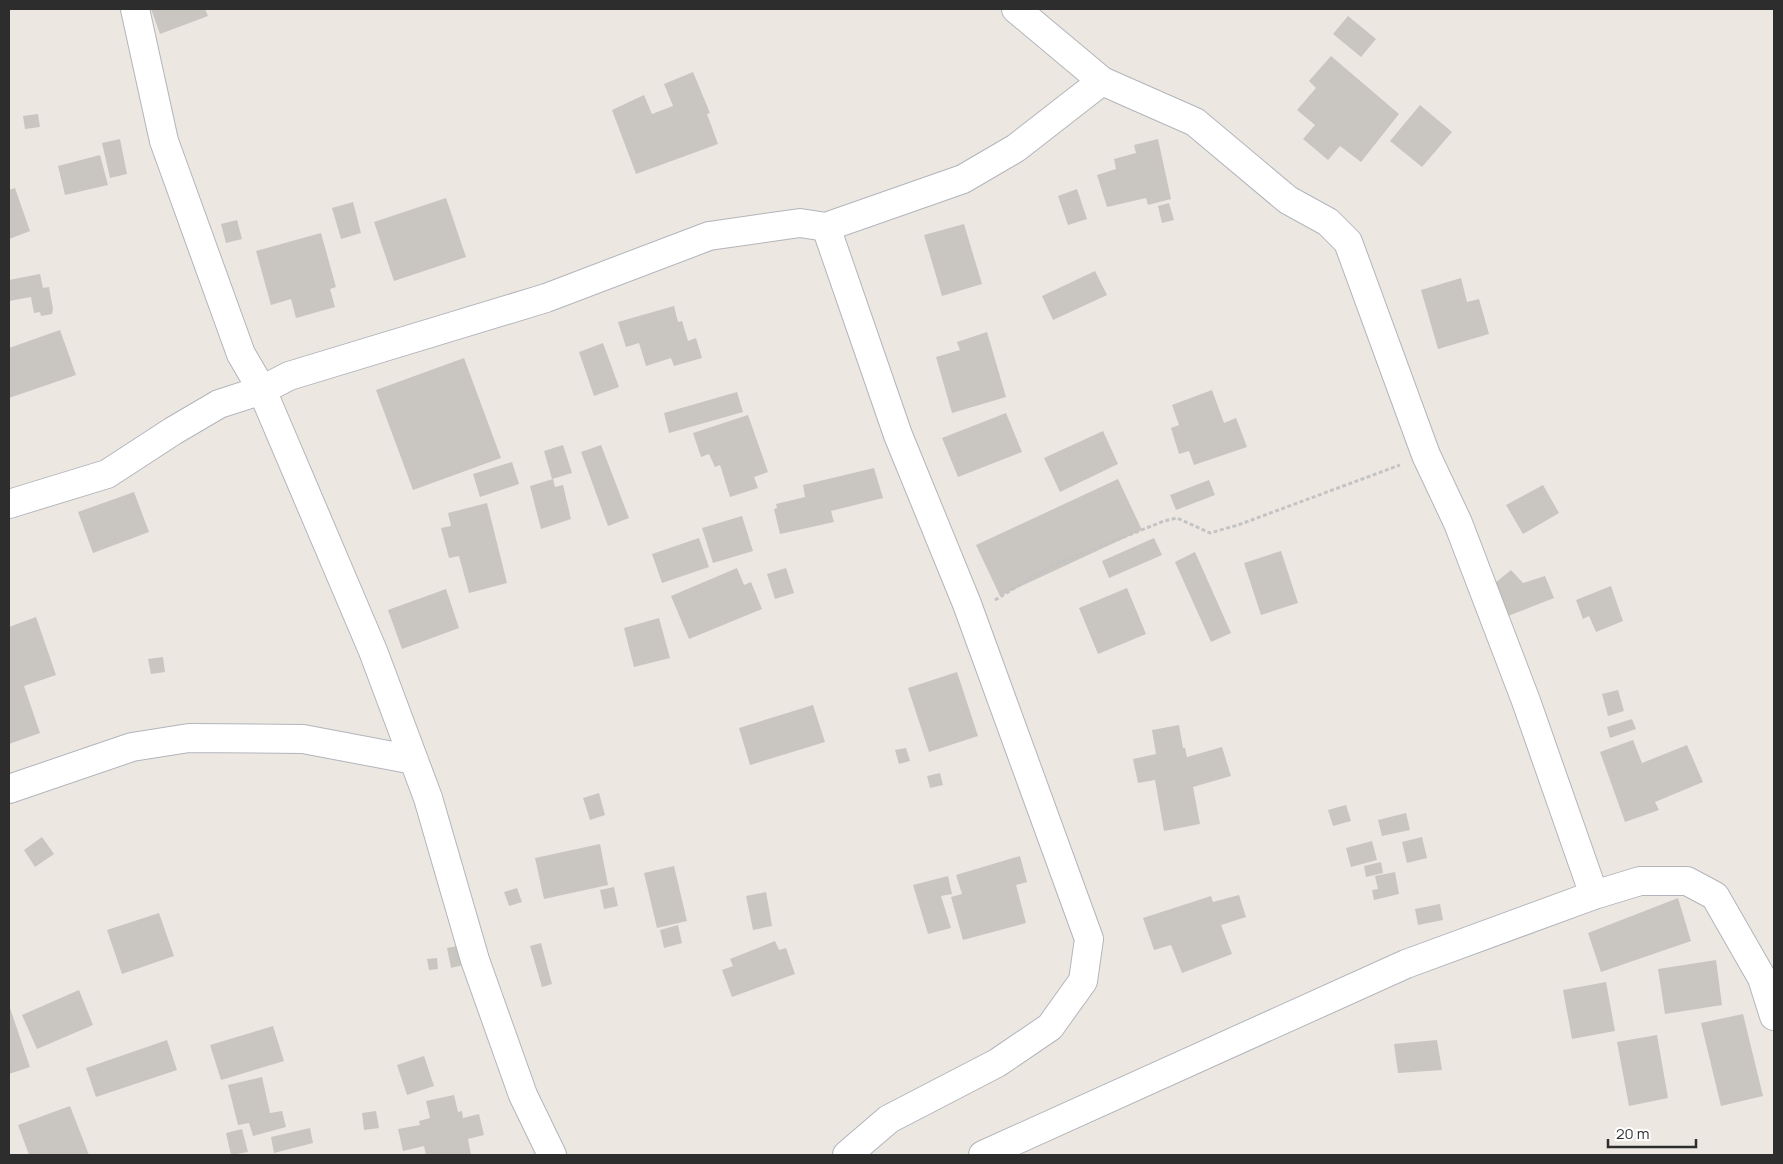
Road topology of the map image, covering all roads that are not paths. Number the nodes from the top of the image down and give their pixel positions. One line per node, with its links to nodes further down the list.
1 (135, 9): 5 (street)
2 (1016, 9): 3 (street)
3 (1102, 81): 4 (street); 9 (street)
4 (826, 227): 5 (street); 12 (street)
5 (262, 390): 6 (street); 7 (street)
6 (9, 504)
7 (414, 760): 8 (street); 11 (street)
8 (9, 789)
9 (1594, 895): 10 (street); 13 (street)
10 (1774, 1016)
11 (552, 1155)
12 (847, 1155)
13 (983, 1155)

